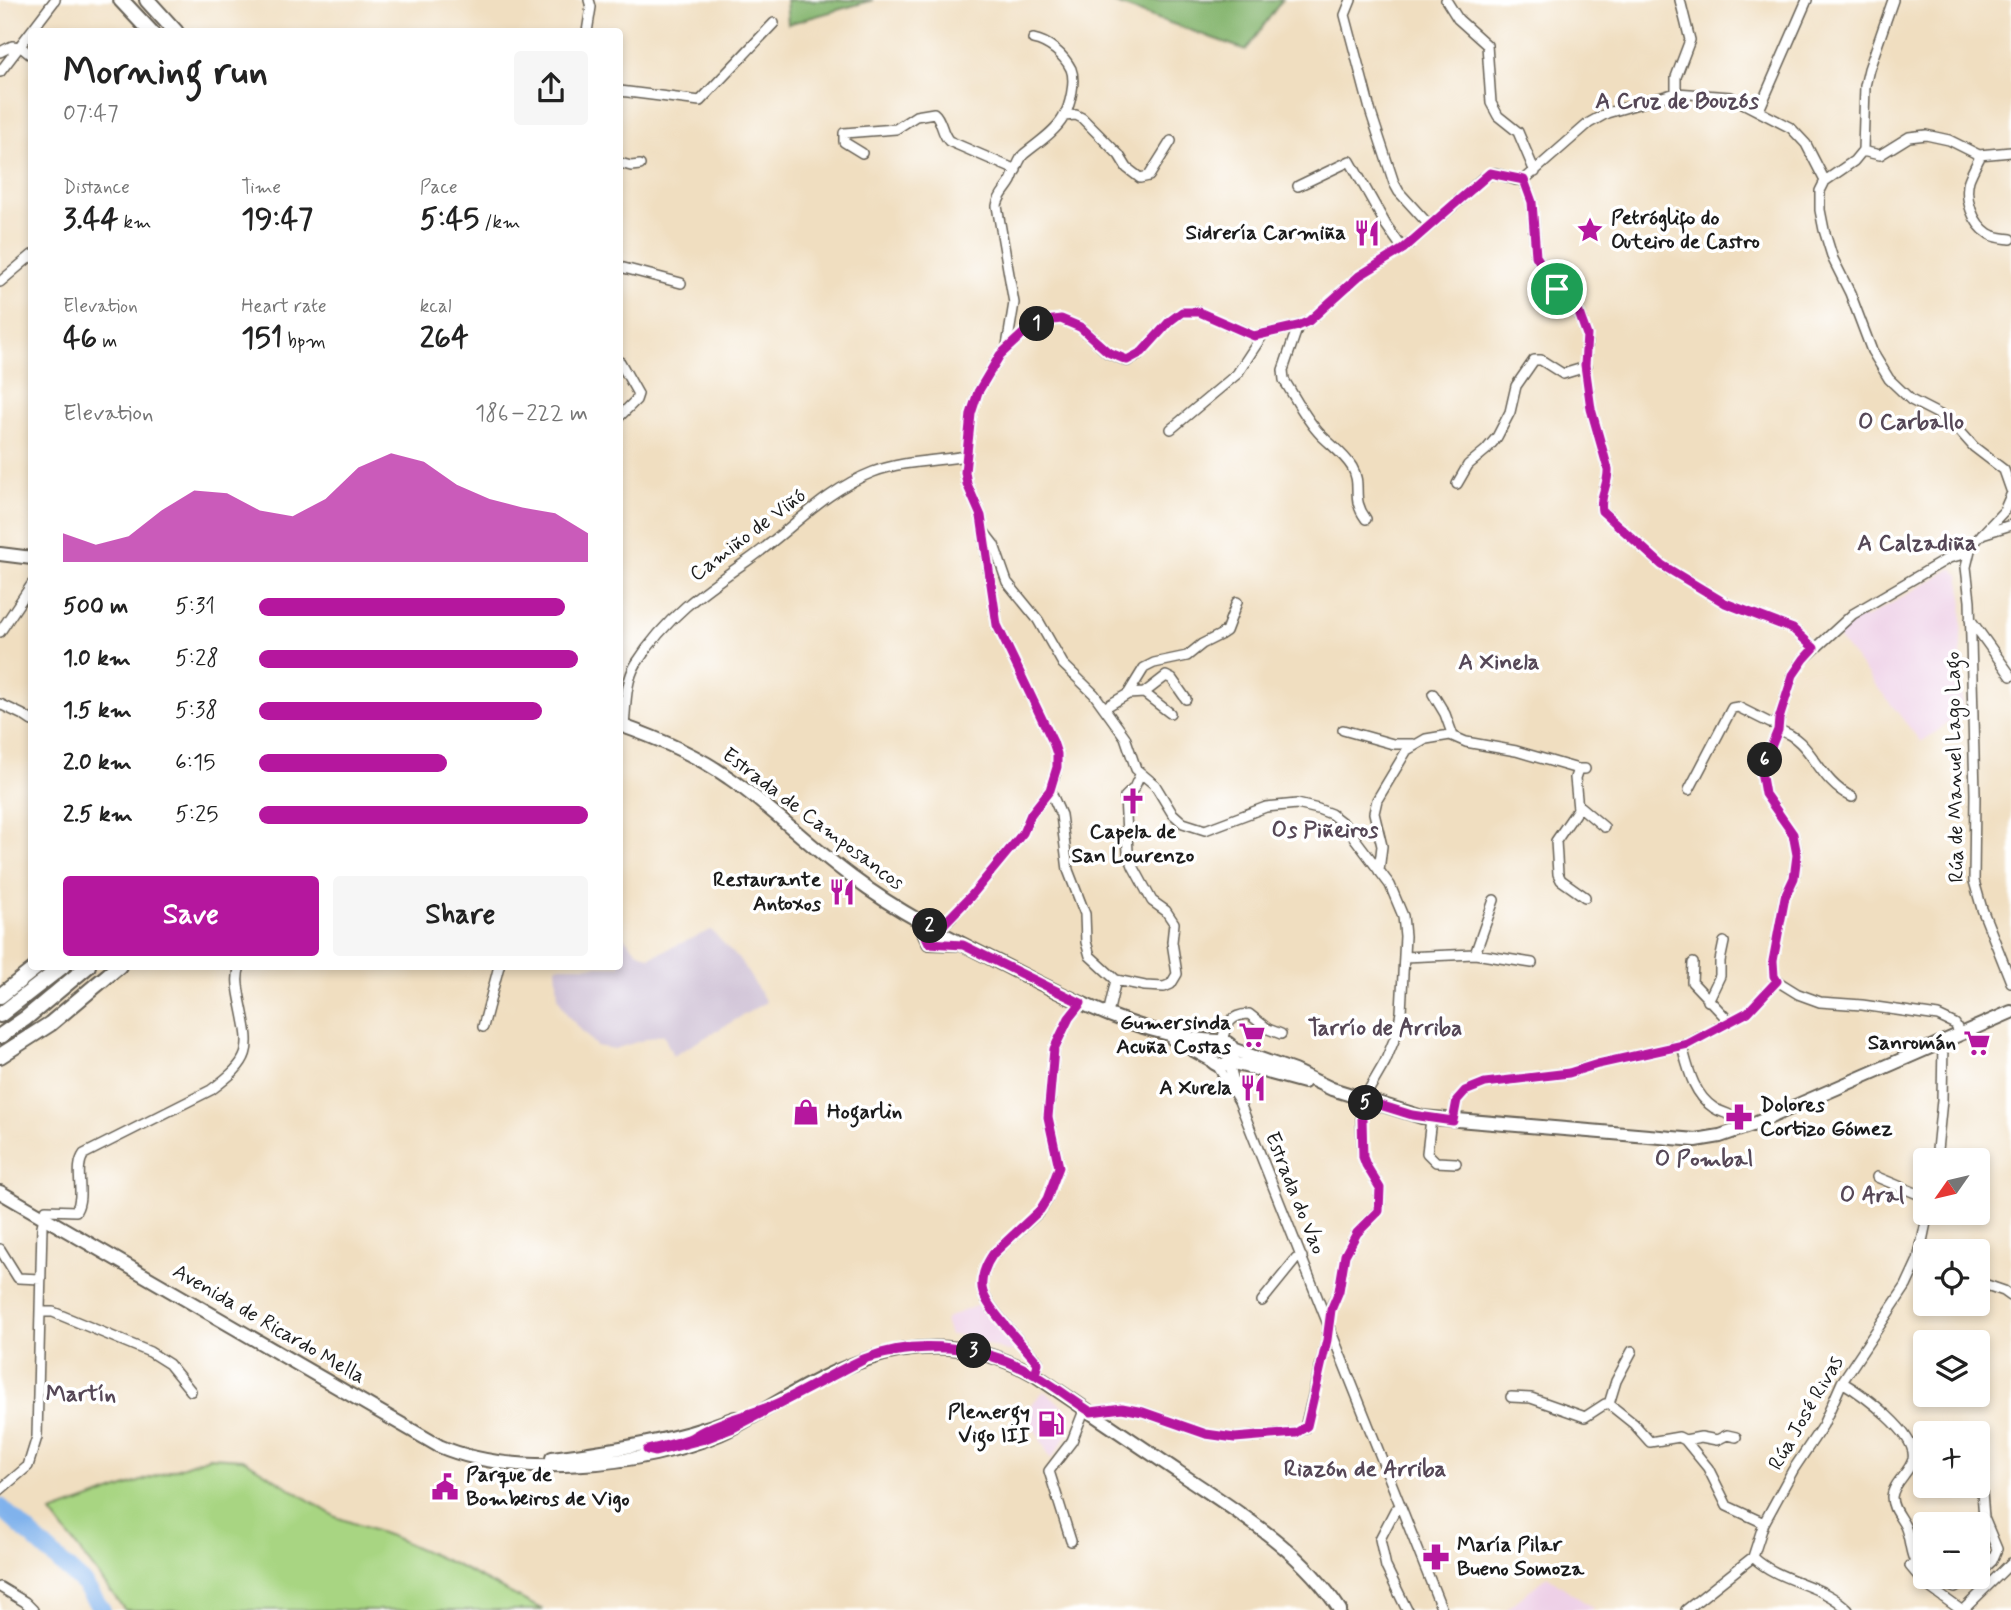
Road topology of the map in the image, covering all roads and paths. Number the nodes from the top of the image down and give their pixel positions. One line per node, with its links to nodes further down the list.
1 (121, 0): 12 (highway)
2 (147, 0): 13 (highway)
3 (589, 0): 14 (street)
4 (1351, 0): 37 (street)
5 (1446, 0): 33 (street)
6 (1680, 0): 22 (street)
7 (1807, 0): 23 (street)
8 (1893, 0): 26 (street)
9 (52, 3): 11 (street)
10 (774, 23): 21 (street)
11 (34, 28)
12 (147, 28)
13 (172, 28)
14 (588, 28)
15 (28, 37): 17 (street)
16 (1033, 39): 24 (street)
17 (21, 47): 18 (street); 19 (street); 20 (street)
18 (0, 51)
19 (28, 53)
20 (0, 72)
21 (623, 91)
22 (1676, 93): 23 (street); 33 (street)
23 (1759, 110): 35 (street)
24 (1064, 116): 25 (street); 32 (street)
25 (1171, 141)
26 (1862, 151): 29 (street); 35 (street)
27 (2011, 152): 29 (street)
28 (862, 153): 32 (street)
29 (1981, 155): 38 (street)
30 (623, 164): 31 (street)
31 (640, 165)
32 (1016, 170): 46 (street)
33 (1535, 172): 34 (street)
34 (1524, 180): 37 (street); 48 (street)
35 (1825, 181): 53 (street)
36 (1297, 186): 39 (street)
37 (1430, 226): 39 (street)
38 (2011, 239)
39 (1403, 249): 44 (street)
40 (28, 258): 42 (street)
41 (623, 268): 43 (street)
42 (0, 282)
43 (681, 283)
44 (1298, 326): 45 (street); 54 (street)
45 (1262, 335): 46 (street); 50 (street)
46 (1007, 346): 51 (street)
47 (623, 367): 49 (street)
48 (1586, 368): 52 (street); 65 (street)
49 (623, 413)
50 (1171, 429)
51 (967, 456): 56 (street); 74 (street, Camiño de Viñó)
52 (1457, 484)
53 (2011, 493): 57 (street)
54 (1366, 519)
55 (2011, 525): 57 (street)
56 (982, 529): 72 (street); 82 (street)
57 (1981, 534): 58 (street)
58 (1969, 549): 63 (street, Rúa de Manuel Lago Lago); 65 (street)
59 (0, 554): 60 (main road)
60 (28, 558)
61 (28, 590): 64 (street)
62 (1237, 602): 68 (street)
63 (1970, 619): 66 (street); 94 (street, Rúa de Manuel Lago Lago)
64 (0, 632)
65 (1814, 648): 76 (street)
66 (2011, 676)
67 (1144, 693): 68 (street); 70 (street); 73 (street)
68 (1128, 694): 72 (street)
69 (1433, 694): 79 (street)
70 (1186, 699)
71 (0, 704): 75 (street)
72 (1104, 708): 81 (street)
73 (1170, 713)
74 (623, 716)
75 (28, 718)
76 (1778, 727): 83 (street); 84 (street); 104 (street)
77 (623, 729): 90 (main road, Estrada de Camposancos)
78 (1343, 730): 80 (street)
79 (1452, 736): 80 (street); 85 (street)
80 (1414, 744): 87 (street)
81 (1140, 775): 87 (street); 103 (street)
82 (1050, 790): 90 (street); 103 (street)
83 (1689, 790)
84 (1852, 797)
85 (1578, 805): 86 (street); 88 (street)
86 (1604, 827)
87 (1379, 871): 93 (street)
88 (1585, 897)
89 (1494, 900): 92 (street)
90 (934, 937): 108 (main road)
91 (1724, 942): 107 (street)
92 (1475, 954): 93 (street); 95 (street)
93 (1404, 957): 126 (street)
94 (2008, 960): 105 (street, Rúa de Manuel Lago Lago)
95 (1532, 963)
96 (1693, 963): 107 (street)
97 (33, 970): 106 (highway)
98 (58, 970): 111 (highway)
99 (83, 970): 117 (highway)
100 (114, 970): 121 (highway)
101 (239, 970): 135 (street)
102 (498, 970): 113 (street)
103 (1115, 980): 110 (street)
104 (1777, 981): 112 (street); 115 (street)
105 (2011, 982)
106 (0, 996)
107 (1708, 1001): 112 (street)
108 (1081, 1003): 110 (main road); 146 (street)
109 (2010, 1011): 115 (main road)
110 (1108, 1014): 116 (main road)
111 (0, 1015)
112 (1729, 1021): 119 (street)
113 (483, 1027)
114 (1281, 1034): 120 (street)
115 (1960, 1034): 118 (main road)
116 (1167, 1035): 120 (main road); 120 (main road)
117 (0, 1036)
118 (1943, 1042): 128 (main road); 130 (street)
119 (1682, 1046): 128 (street); 129 (street)
120 (1223, 1054): 122 (main road); 123 (street, Estrada do Vao); 124 (main road); 125 (street, Estrada do Vao)
121 (0, 1056)
122 (1250, 1069): 123 (street); 124 (main road)
123 (1234, 1078): 125 (street, Estrada do Vao)
124 (1332, 1089): 126 (main road)
125 (1239, 1101): 137 (street, Estrada do Vao)
126 (1365, 1101): 127 (main road); 144 (street)
127 (1431, 1119): 128 (main road); 131 (street)
128 (1453, 1121)
129 (1737, 1122)
130 (1937, 1148)
131 (1456, 1163)
132 (1877, 1177): 134 (street)
133 (0, 1192): 135 (main road, Avenida de Ricardo Mella)
134 (1913, 1192)
135 (44, 1216): 139 (street); 158 (main road, Avenida de Ricardo Mella)
136 (0, 1249): 139 (street)
137 (1302, 1257): 142 (street); 144 (street, Estrada do Vao)
138 (1913, 1276): 147 (street, Rúa José Rivas)
139 (41, 1279): 143 (street)
140 (1990, 1286): 141 (street)
141 (2011, 1296)
142 (1262, 1301)
143 (41, 1312): 148 (street); 159 (street)
144 (1329, 1327): 151 (street); 160 (street, Estrada do Vao)
145 (1632, 1351): 150 (street)
146 (1035, 1375): 151 (main road, Avenida de Ricardo Mella); 152 (main road, Avenida de Ricardo Mella)
147 (1842, 1382): 155 (street); 161 (street, Rúa José Rivas)
148 (191, 1391)
149 (1511, 1397): 150 (street)
150 (1609, 1404): 154 (street)
151 (1088, 1410): 163 (street); 171 (main road, Avenida de Ricardo Mella)
152 (706, 1434): 156 (main road, Avenida de Ricardo Mella); 157 (main road, Avenida de Ricardo Mella)
153 (1736, 1437): 154 (street)
154 (1685, 1440): 161 (street)
155 (1913, 1452): 165 (street)
156 (595, 1453): 157 (main road); 158 (main road, Avenida de Ricardo Mella)
157 (649, 1454): 158 (main road, Avenida de Ricardo Mella)
158 (527, 1464)
159 (2, 1489)
160 (1401, 1507): 172 (street); 173 (street, Estrada do Vao)
161 (1764, 1522): 164 (street, Rúa José Rivas)
162 (1990, 1532): 166 (street)
163 (1071, 1541)
164 (1753, 1557): 174 (street); 175 (street)
165 (1913, 1557)
166 (1990, 1563)
167 (2011, 1563): 176 (street)
168 (1910, 1566): 176 (street)
169 (0, 1587): 170 (street)
170 (33, 1610)
171 (1339, 1610)
172 (1407, 1610)
173 (1442, 1610)
174 (1686, 1610)
175 (1848, 1610)
176 (1962, 1610)

